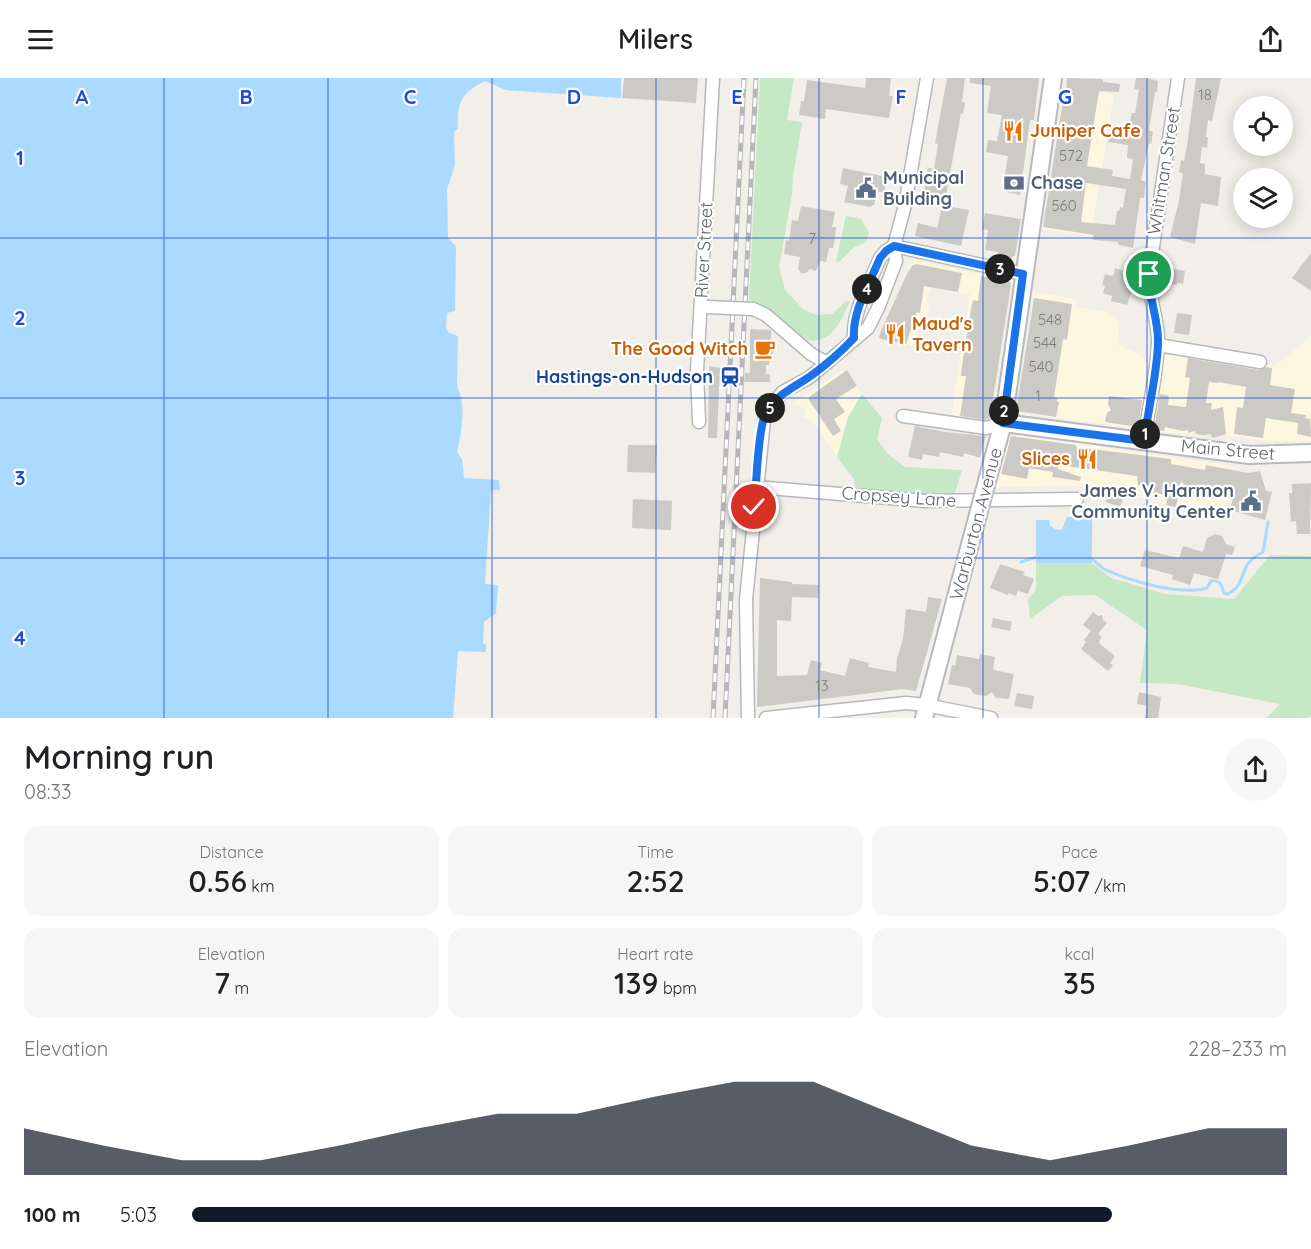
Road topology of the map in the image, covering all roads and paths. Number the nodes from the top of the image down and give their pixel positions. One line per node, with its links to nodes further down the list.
1 (713, 78): 7 (street, River Street)
2 (927, 78): 5 (street)
3 (1053, 78): 6 (street, Warburton Avenue)
4 (1178, 78): 9 (street, Whitman Street)
5 (894, 246): 6 (street); 8 (street); 8 (street)
6 (1023, 274): 14 (street, Warburton Avenue)
7 (704, 307): 11 (street, bridge); 13 (street, River Street)
8 (854, 338): 11 (street)
9 (1158, 345): 10 (street); 15 (street, Whitman Street)
10 (1260, 362)
11 (827, 363): 17 (street)
12 (903, 416): 14 (street)
13 (699, 422)
14 (1003, 423): 15 (street, Main Street); 19 (street, Warburton Avenue, bridge)
15 (1144, 441): 16 (street, Main Street)
16 (1311, 453)
17 (756, 486): 18 (street, Cropsey Lane); 21 (street)
18 (1077, 499)
19 (925, 711): 20 (street); 23 (street)
20 (841, 714): 22 (street)
21 (748, 718)
22 (766, 718)
23 (991, 718)

